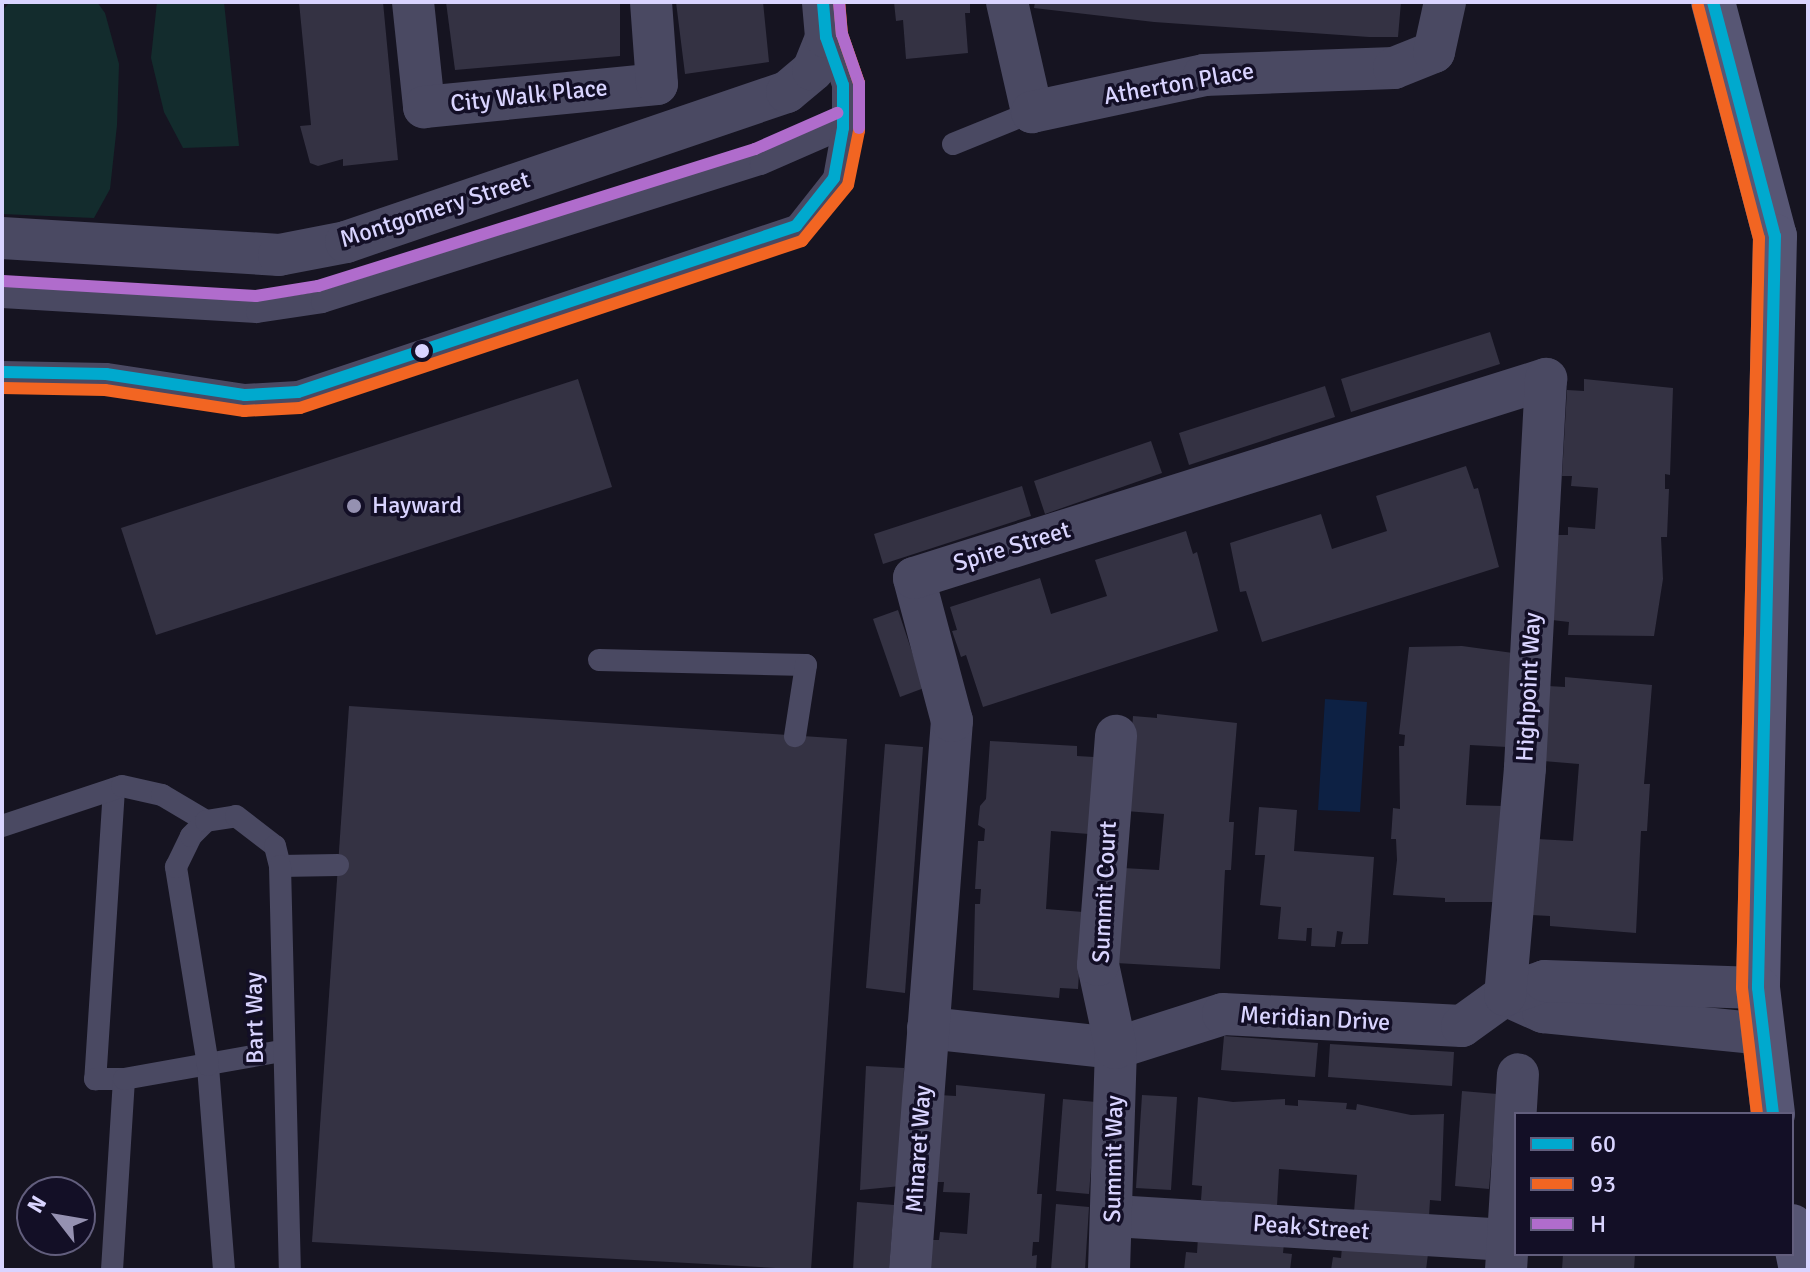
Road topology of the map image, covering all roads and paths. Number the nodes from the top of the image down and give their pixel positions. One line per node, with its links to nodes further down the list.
1 (413, 2): 2 (street, City Walk Place)
2 (651, 2)
3 (1007, 2): 7 (street)
4 (1445, 2): 7 (street, Atherton Place)
5 (1713, 2): 22 (main road)
6 (824, 20): 8 (lane); 10 (street, Montgomery Street)
7 (1032, 112): 9 (lane)
8 (843, 128): 11 (lane); 12 (lane)
9 (953, 144)
10 (2, 238)
11 (2, 297)
12 (2, 372)
13 (1546, 379): 23 (street, Highpoint Way); 24 (street, Spire Street)
14 (599, 660): 15 (lane)
15 (795, 736)
16 (1116, 736): 26 (street, Summit Court)
17 (114, 789): 18 (lane); 19 (lane); 30 (lane)
18 (206, 821): 21 (lane, Bart Way); 28 (lane, Bart Way)
19 (2, 826)
20 (338, 865): 21 (lane)
21 (280, 866): 27 (lane, Bart Way)
22 (1758, 988): 23 (street, Meridian Drive); 25 (main road)
23 (1505, 995): 25 (street); 26 (street, Meridian Drive)
24 (928, 1028): 26 (street, Meridian Drive); 40 (street, Minaret Way)
25 (1763, 1034): 32 (main road)
26 (1116, 1048): 34 (street, Summit Way)
27 (281, 1051): 28 (lane); 39 (lane, Bart Way)
28 (208, 1065): 30 (lane); 38 (lane, Bart Way)
29 (1518, 1074): 31 (street)
30 (124, 1079): 37 (lane)
31 (1515, 1112)
32 (1773, 1112)
33 (1514, 1134): 36 (street)
34 (1114, 1216): 36 (street, Peak Street); 41 (street, Summit Way)
35 (1794, 1236): 42 (main road)
36 (1506, 1255)
37 (112, 1270)
38 (224, 1270)
39 (290, 1270)
40 (910, 1270)
41 (1109, 1270)
42 (1801, 1270)

